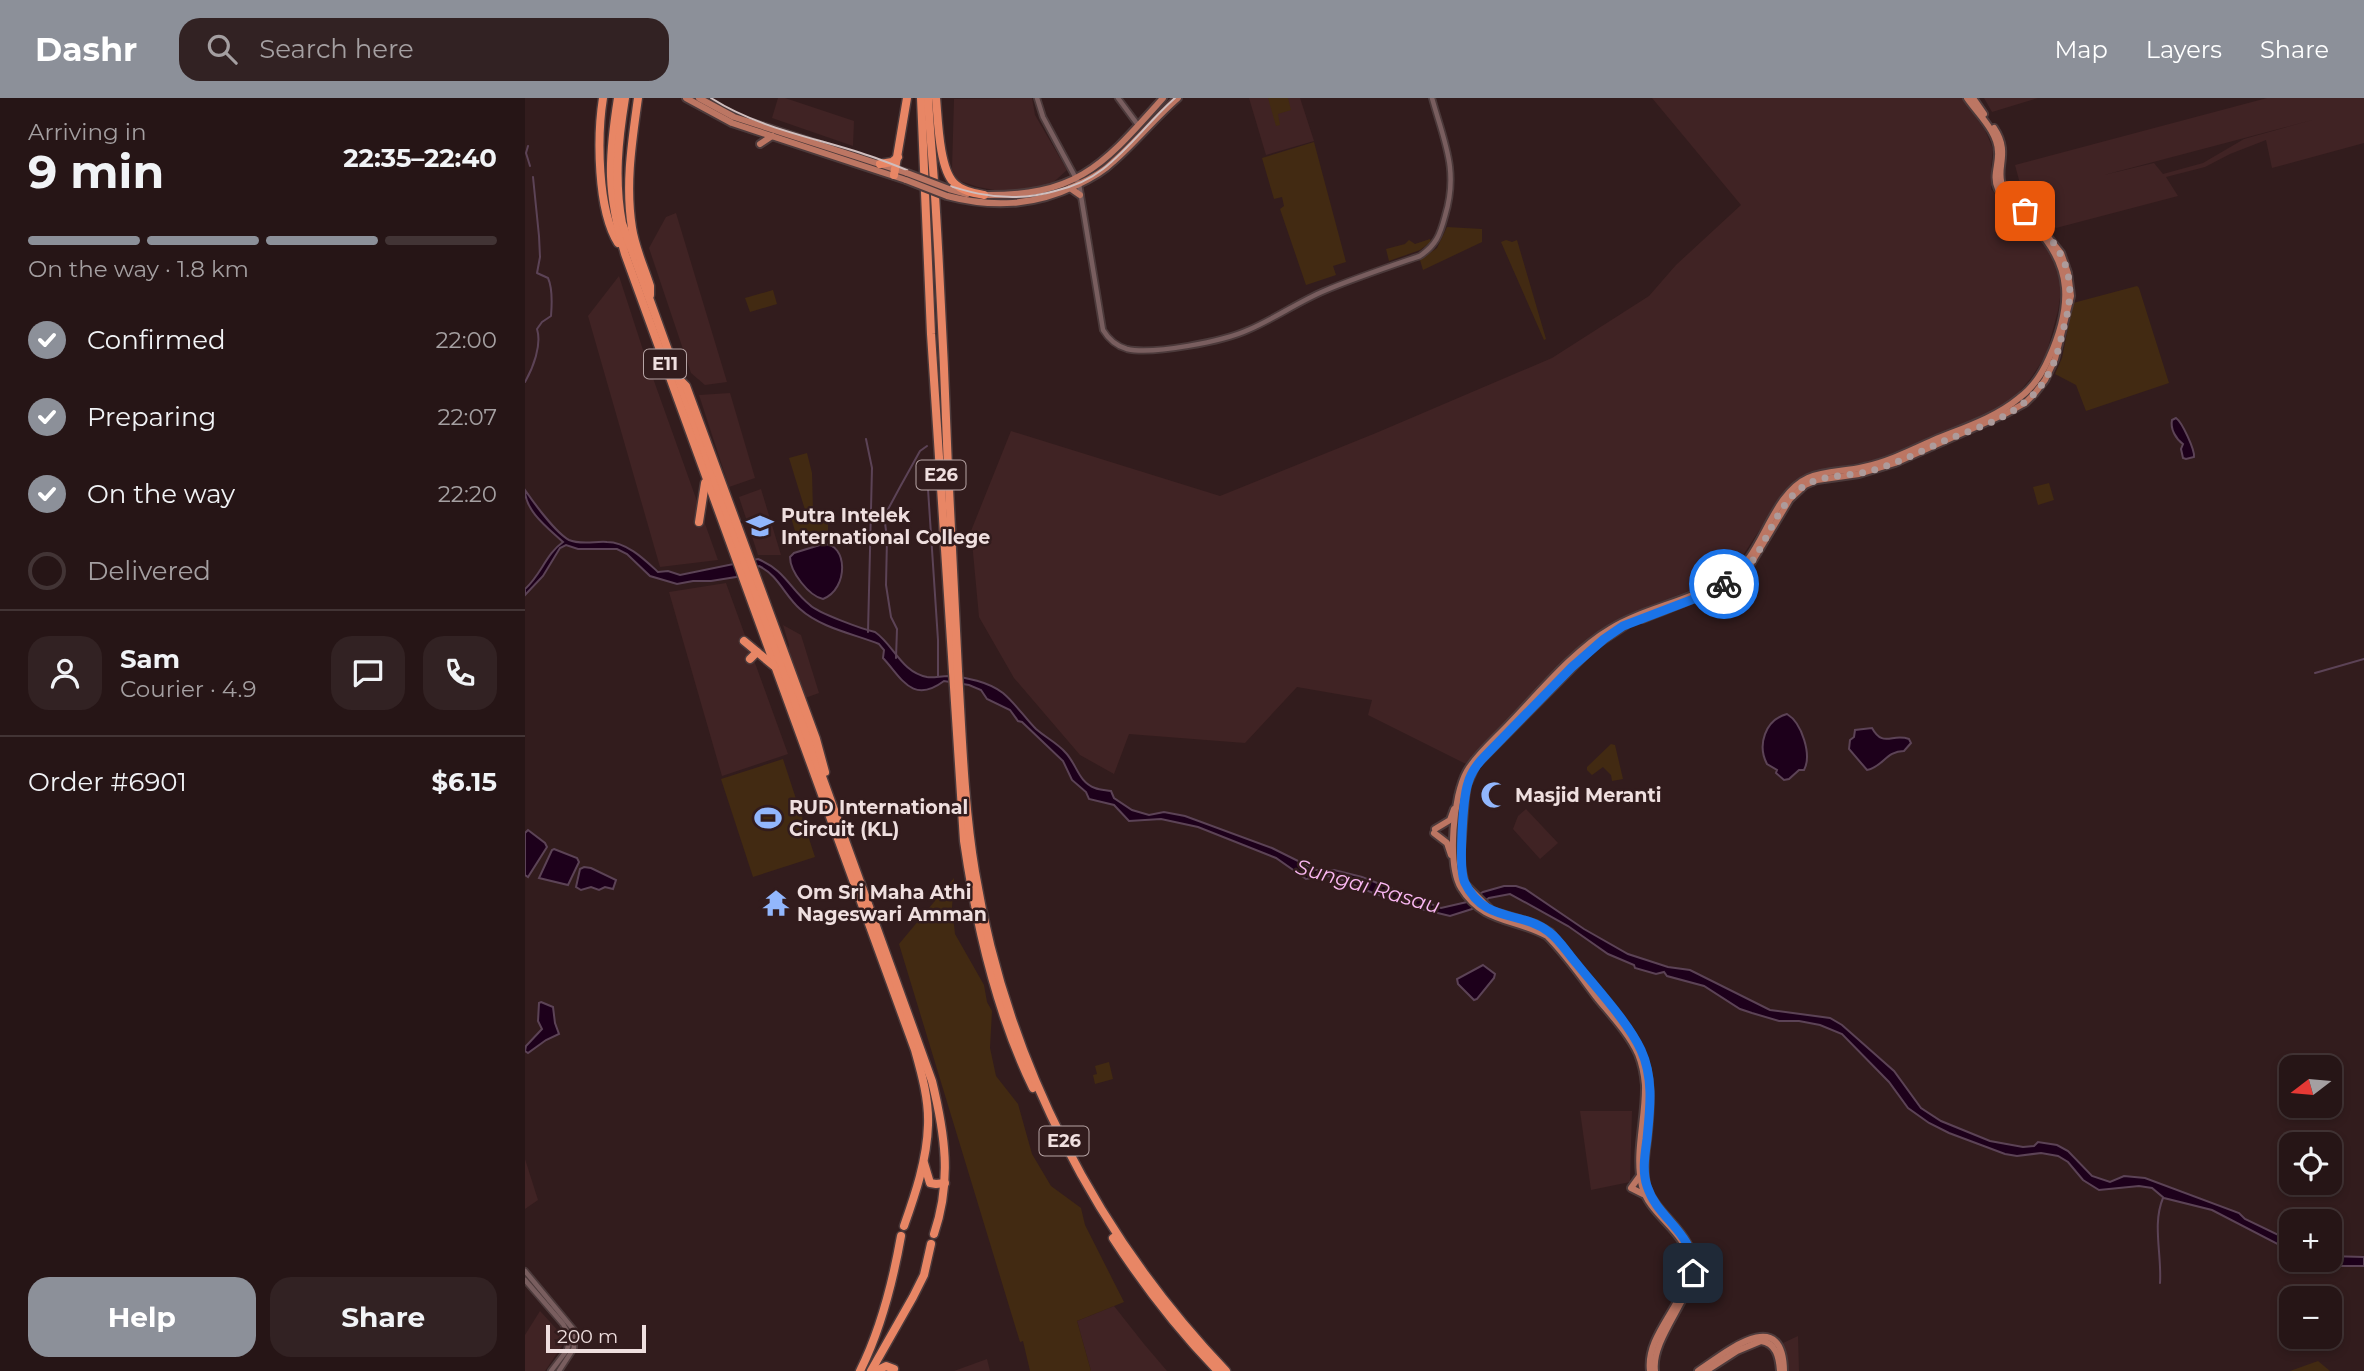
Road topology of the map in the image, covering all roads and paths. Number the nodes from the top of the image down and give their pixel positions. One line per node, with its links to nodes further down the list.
1 (603, 98): 32 (highway)
2 (618, 98): 32 (highway, E11)
3 (625, 98): 33 (highway, E11)
4 (638, 98): 33 (highway)
5 (685, 98): 18 (main road)
6 (699, 98): 18 (main road)
7 (907, 98): 22 (highway)
8 (921, 98): 42 (highway, E26)
9 (928, 98): 42 (highway, E26)
10 (936, 98): 30 (highway)
11 (1037, 98): 24 (street)
12 (1118, 98): 19 (street)
13 (1163, 98): 19 (main road)
14 (1178, 98): 26 (main road)
15 (1432, 98): 31 (street)
16 (1967, 98): 34 (main road)
17 (1973, 98): 34 (main road)
18 (713, 110): 20 (main road); 23 (main road)
19 (1139, 125): 26 (main road)
20 (755, 130): 21 (main road); 21 (main road)
21 (772, 136): 25 (main road)
22 (898, 157): 23 (highway); 25 (highway)
23 (880, 164): 25 (main road)
24 (1069, 164): 26 (street); 27 (street)
25 (895, 172): 29 (main road, bridge)
26 (1078, 181): 27 (main road); 28 (main road); 31 (street)
27 (1059, 186): 30 (main road)
28 (1070, 188): 29 (main road); 31 (main road)
29 (948, 192): 30 (main road)
30 (984, 195)
31 (1080, 195)
32 (625, 254): 35 (highway, E11)
33 (649, 302): 37 (highway, E11)
34 (1888, 463): 44 (main road); 47 (main road)
35 (705, 473): 36 (highway); 37 (highway, E11)
36 (699, 522)
37 (741, 555): 38 (highway); 38 (highway, E11)
38 (748, 576): 43 (highway, E11); 50 (highway)
39 (744, 642): 40 (highway)
40 (757, 652): 41 (highway); 43 (highway)
41 (750, 659)
42 (955, 665): 46 (highway, E26)
43 (776, 668): 49 (highway, E11)
44 (1458, 795): 45 (main road); 45 (main road)
45 (1453, 860): 47 (main road)
46 (972, 874): 63 (highway, E26); 64 (highway, E26)
47 (1468, 892): 48 (main road)
48 (1484, 910): 65 (main road); 65 (main road)
49 (924, 1156): 50 (highway); 51 (highway, E11)
50 (945, 1183): 52 (highway)
51 (904, 1226)
52 (933, 1234)
53 (901, 1236): 60 (highway)
54 (931, 1244): 61 (highway)
55 (525, 1271): 59 (street)
56 (525, 1280): 58 (street)
57 (894, 1370): 62 (highway)
58 (551, 1371)
59 (559, 1371)
60 (860, 1371)
61 (871, 1371)
62 (876, 1371)
63 (1218, 1371)
64 (1226, 1371)
65 (1652, 1371)
66 (1698, 1371): 68 (main road)
67 (1706, 1371): 68 (main road)
68 (1782, 1371)

